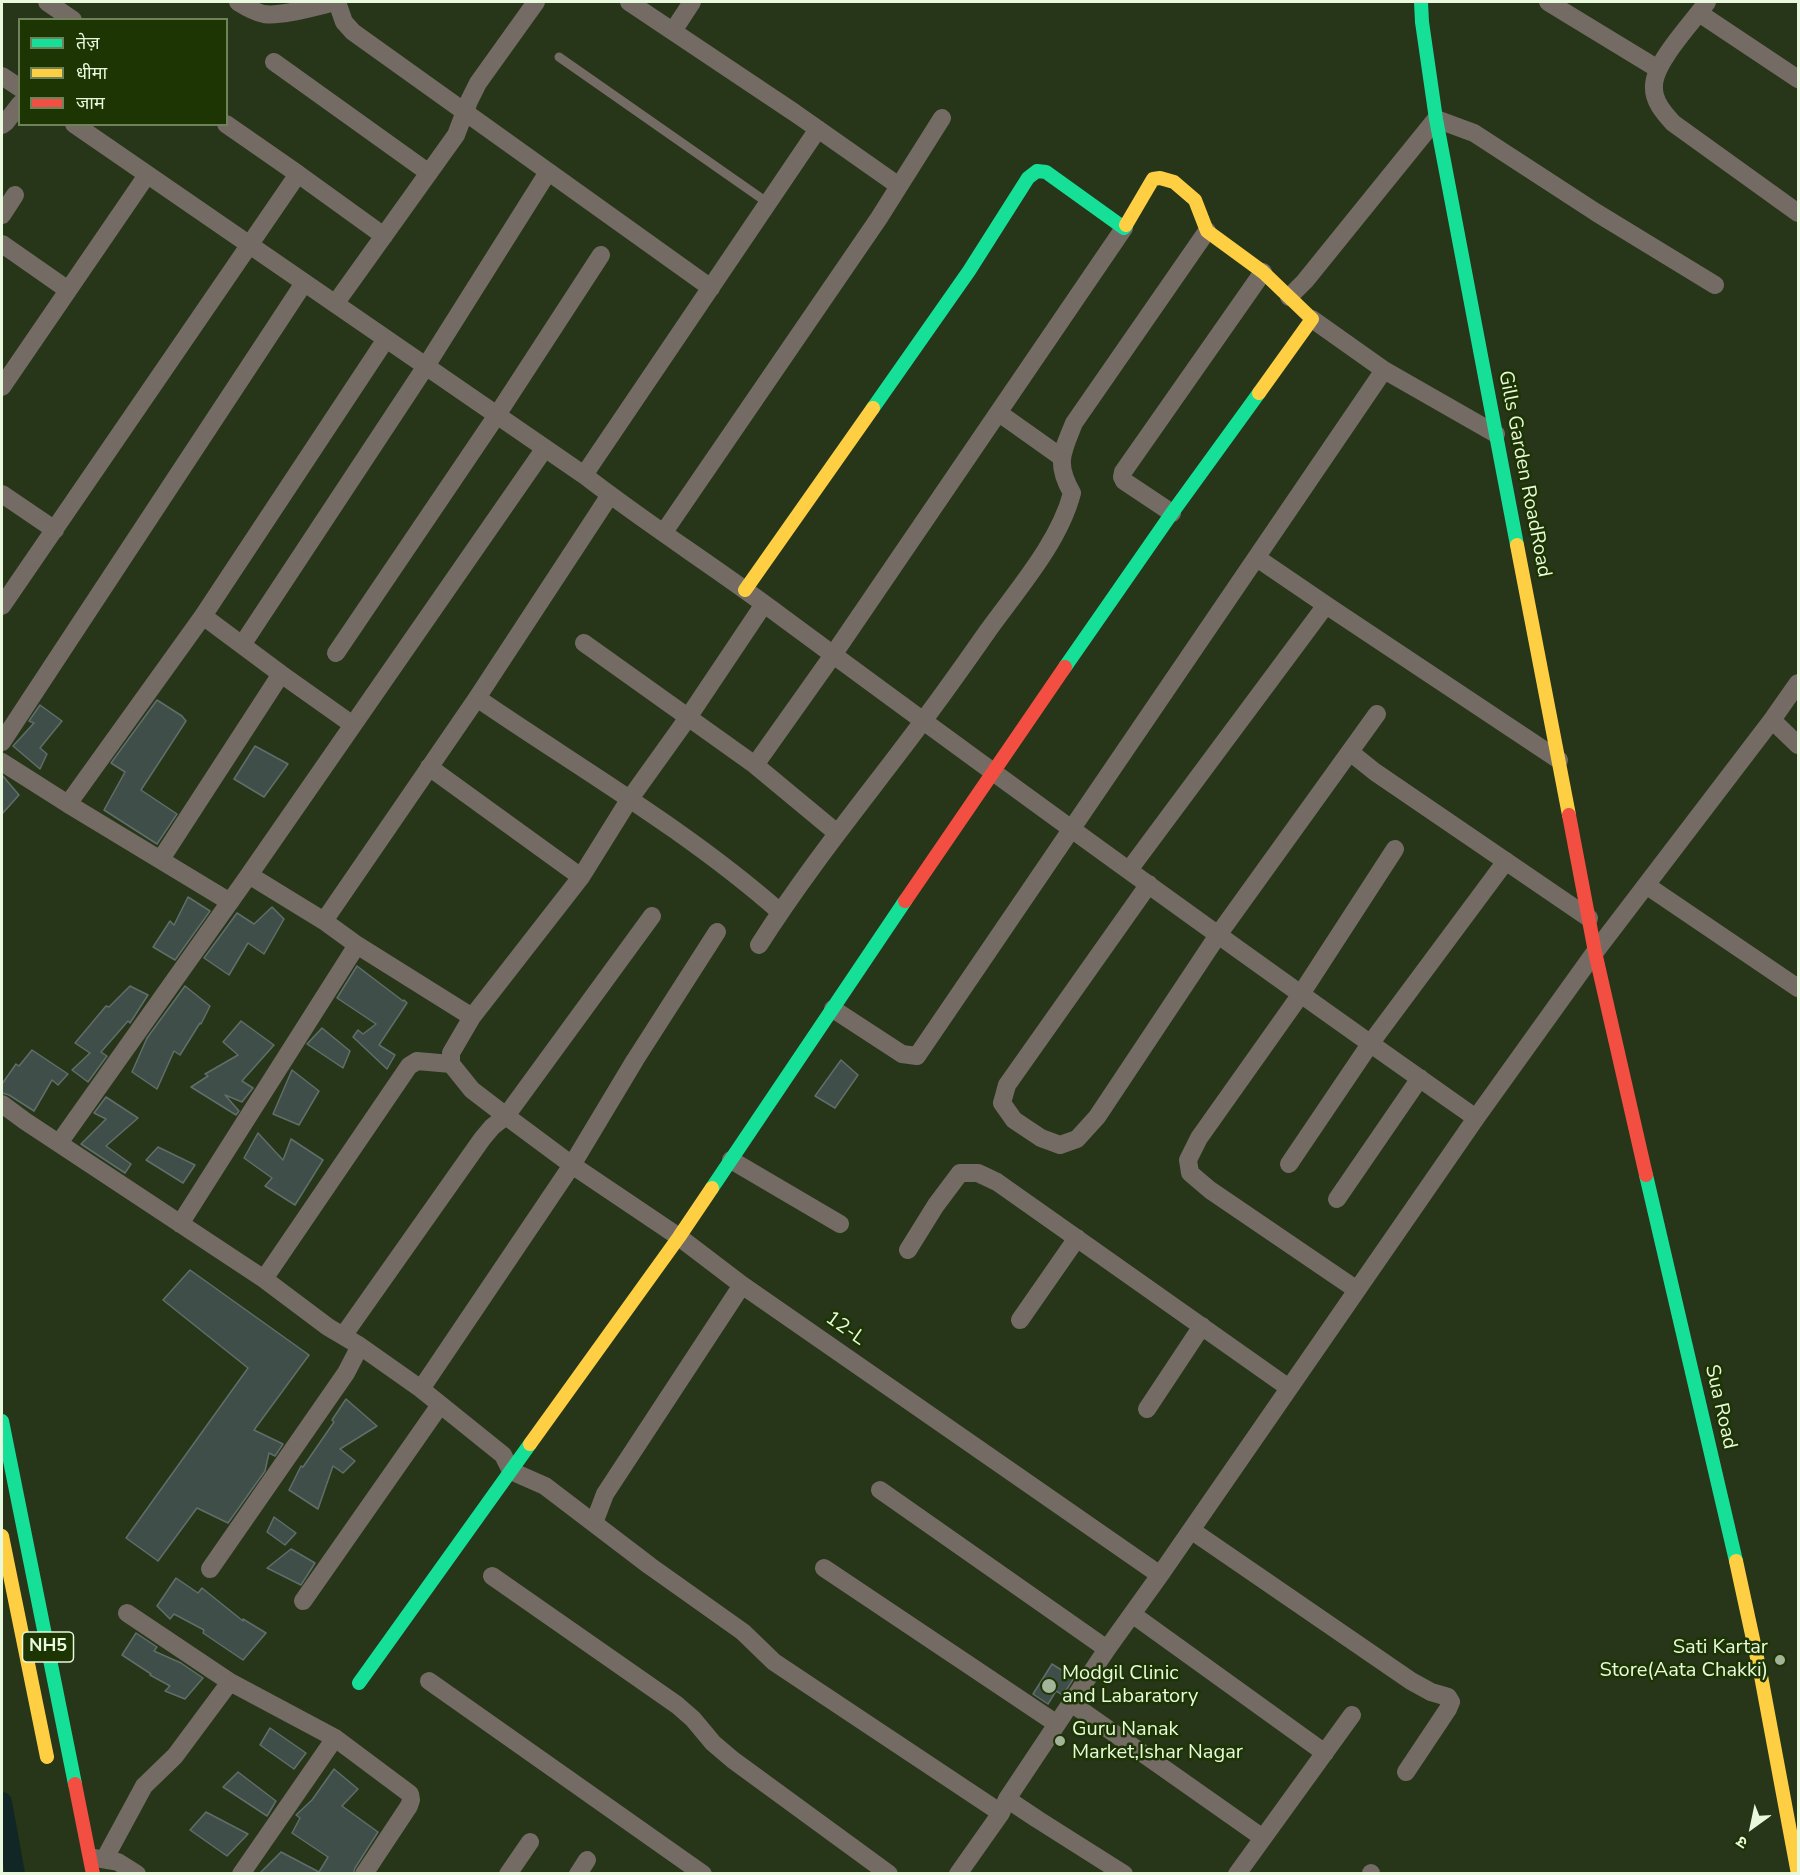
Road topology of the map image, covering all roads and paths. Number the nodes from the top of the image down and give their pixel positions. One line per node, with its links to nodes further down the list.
1 (47, 2): 10 (street)
2 (238, 2): 3 (street)
3 (336, 2): 19 (street)
4 (536, 2): 19 (street)
5 (629, 2): 11 (street)
6 (692, 2): 11 (street)
7 (1421, 2): 21 (main road, Gills Garden RoadRoad)
8 (1548, 2): 14 (street)
9 (1703, 7): 14 (street); 16 (street)
10 (70, 18)
11 (673, 31): 25 (street)
12 (560, 57): 32 (lane)
13 (274, 62): 27 (street)
14 (1658, 69): 33 (street)
15 (2, 76): 17 (street)
16 (1798, 79)
17 (18, 87)
18 (18, 107): 22 (street)
19 (465, 112): 26 (street); 27 (street)
20 (942, 118): 30 (street)
21 (1436, 119): 43 (street); 46 (street); 55 (main road, Gills Garden RoadRoad)
22 (2, 125)
23 (228, 125): 28 (street)
24 (77, 126): 29 (street)
25 (818, 129): 30 (street); 32 (street)
26 (548, 172): 44 (street); 50 (street)
27 (429, 173): 37 (street)
28 (298, 174): 37 (street); 39 (street)
29 (147, 175): 39 (street); 45 (street)
30 (899, 186): 63 (street)
31 (15, 195): 34 (street)
32 (768, 203): 44 (street)
33 (1798, 213)
34 (2, 215)
35 (1124, 228): 36 (main road); 53 (street); 65 (main road)
36 (1207, 231): 41 (main road); 57 (street)
37 (384, 236): 47 (street)
38 (2, 244): 45 (street)
39 (250, 246): 42 (street); 62 (street)
40 (601, 255): 54 (street)
41 (1263, 272): 46 (main road); 61 (street)
42 (304, 283): 47 (street); 82 (street)
43 (1715, 285)
44 (711, 288): 58 (street)
45 (68, 290): 52 (street)
46 (1289, 297): 48 (main road)
47 (335, 304): 49 (street)
48 (1312, 319): 51 (street); 61 (main road)
49 (386, 339): 50 (street); 69 (street)
50 (426, 366): 54 (street); 71 (street)
51 (1384, 370): 55 (street); 64 (street)
52 (2, 387)
53 (999, 413): 57 (street); 73 (street)
54 (497, 415): 56 (street); 72 (street)
55 (1496, 434): 85 (main road, Gills Garden RoadRoad)
56 (544, 448): 58 (street); 81 (street)
57 (1061, 457): 80 (street)
58 (584, 475): 60 (street)
59 (2, 494): 62 (street)
60 (610, 495): 63 (street); 76 (street)
61 (1172, 513): 89 (main road)
62 (55, 530): 68 (street)
63 (664, 532): 65 (street)
64 (1257, 558): 67 (street); 92 (street)
65 (745, 590): 66 (street)
66 (765, 604): 73 (street); 78 (street)
67 (1326, 605): 85 (street); 97 (street)
68 (2, 606)
69 (203, 616): 71 (street); 91 (street)
70 (584, 643): 78 (street)
71 (242, 645): 74 (street)
72 (336, 653)
73 (833, 655): 80 (street); 87 (street)
74 (281, 674): 81 (street); 95 (street)
75 (1798, 683): 79 (street)
76 (477, 698): 88 (street); 90 (street)
77 (1377, 714): 84 (street)
78 (687, 718): 87 (street); 90 (street)
79 (1772, 720): 83 (street); 101 (street)
80 (923, 721): 89 (street); 93 (street)
81 (353, 725): 98 (street)
82 (2, 741)
83 (1798, 744)
84 (1350, 752): 96 (street); 108 (street)
85 (1559, 760): 105 (main road, Gills Garden RoadRoad)
86 (2, 762): 91 (street)
87 (755, 765): 93 (street)
88 (429, 767): 99 (street); 106 (street)
89 (992, 772): 92 (street); 114 (main road)
90 (629, 800): 99 (street); 103 (street)
91 (68, 804): 95 (street)
92 (1072, 829): 97 (street); 114 (street)
93 (837, 833): 103 (street)
94 (1395, 849): 113 (street)
95 (161, 860): 102 (street)
96 (1506, 861): 105 (street); 116 (street)
97 (1129, 870): 100 (street)
98 (249, 875): 102 (street); 106 (street)
99 (581, 877): 115 (street)
100 (1149, 884): 108 (street); 108 (street)
101 (1646, 885): 111 (street); 112 (street)
102 (230, 902): 122 (street)
103 (780, 912): 110 (street)
104 (652, 916): 120 (street)
105 (1589, 918): 111 (main road, Gills Garden RoadRoad)
106 (324, 921): 109 (street)
107 (717, 932): 125 (street)
108 (1218, 934): 113 (street)
109 (357, 945): 115 (street); 127 (street)
110 (759, 945)
111 (1595, 952): 121 (street); 180 (main road, Sua Road)
112 (1798, 988)
113 (1300, 994): 116 (street); 134 (street)
114 (832, 1009): 123 (main road)
115 (472, 1017): 117 (street)
116 (1370, 1044): 118 (street); 124 (street)
117 (451, 1064): 120 (street, 12-L); 132 (street)
118 (1420, 1078): 121 (street); 126 (street)
119 (2, 1104): 122 (street)
120 (506, 1116): 125 (street, 12-L); 137 (street)
121 (1476, 1118): 134 (street)
122 (59, 1143): 127 (street)
123 (731, 1160): 128 (street); 129 (main road)
124 (1289, 1164)
125 (572, 1165): 129 (street, 12-L); 140 (street)
126 (1337, 1199)
127 (180, 1224): 132 (street)
128 (840, 1224)
129 (679, 1238): 133 (street, 12-L); 144 (main road)
130 (1077, 1238): 131 (street); 135 (street); 136 (street)
131 (908, 1250)
132 (264, 1279): 137 (street)
133 (742, 1285): 146 (street); 151 (street, 12-L)
134 (1357, 1290): 139 (street)
135 (1020, 1320)
136 (1202, 1326): 139 (street); 142 (street)
137 (343, 1336): 138 (street)
138 (360, 1346): 140 (street); 150 (street)
139 (1289, 1388): 147 (street)
140 (421, 1389): 141 (street)
141 (440, 1405): 144 (street); 153 (street)
142 (1146, 1410)
143 (2, 1421): 170 (main road, NH5)
144 (511, 1472): 146 (street); 159 (main road)
145 (880, 1490): 156 (street)
146 (594, 1523): 167 (street)
147 (1191, 1530): 151 (street); 166 (street)
148 (2, 1536): 165 (main road, NH5)
149 (824, 1568): 162 (street)
150 (210, 1569)
151 (1160, 1575): 155 (street)
152 (492, 1576): 176 (street)
153 (303, 1601)
154 (127, 1613): 158 (street)
155 (1132, 1614): 156 (street); 164 (street)
156 (1107, 1649): 160 (street)
157 (429, 1681): 175 (street)
158 (230, 1682): 163 (street); 170 (street)
159 (358, 1683)
160 (1071, 1703): 162 (street); 168 (street)
161 (1352, 1715): 164 (street)
162 (1057, 1724): 167 (street)
163 (335, 1738): 172 (street); 173 (street)
164 (1325, 1753): 168 (street)
165 (49, 1770)
166 (1406, 1772)
167 (1004, 1806): 177 (street); 178 (street)
168 (1263, 1838): 179 (street)
169 (530, 1842): 174 (street)
170 (96, 1863): 171 (street)
171 (137, 1874)
172 (241, 1874)
173 (364, 1874)
174 (508, 1874)
175 (703, 1874)
176 (889, 1874)
177 (958, 1874)
178 (1124, 1874)
179 (1238, 1874)
180 (1798, 1874)

